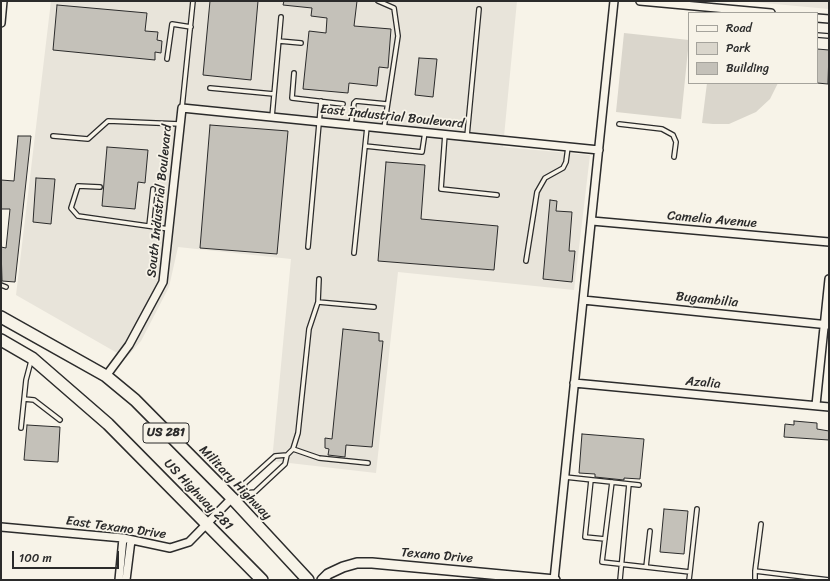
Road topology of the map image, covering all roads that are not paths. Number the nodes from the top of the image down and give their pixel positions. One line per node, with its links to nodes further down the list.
1 (3, 1): 11 (street)
2 (193, 1): 12 (lane)
3 (378, 1): 23 (lane)
4 (614, 1): 38 (street)
5 (640, 1): 7 (street)
6 (479, 9): 35 (lane)
7 (759, 12)
8 (281, 17): 15 (lane)
9 (818, 18): 10 (street)
10 (829, 19)
11 (1, 23)
12 (191, 27): 17 (lane); 24 (lane)
13 (818, 35): 14 (lane)
14 (829, 36)
15 (279, 42): 16 (lane); 20 (lane)
16 (301, 43)
17 (168, 59)
18 (294, 73): 21 (lane)
19 (210, 88): 20 (lane)
20 (274, 94): 25 (lane)
21 (322, 101): 22 (lane); 26 (lane)
22 (343, 104)
23 (387, 104): 29 (lane); 31 (lane)
24 (182, 108): 25 (street, East Industrial Boulevard); 27 (street, South Industrial Boulevard)
25 (272, 117): 26 (street, East Industrial Boulevard)
26 (320, 122): 29 (street, East Industrial Boulevard); 47 (lane)
27 (180, 124): 34 (lane); 45 (street, South Industrial Boulevard)
28 (619, 124): 39 (lane)
29 (351, 125): 30 (street, East Industrial Boulevard)
30 (367, 127): 31 (street, East Industrial Boulevard); 36 (lane)
31 (384, 128): 32 (street, East Industrial Boulevard)
32 (424, 132): 33 (street, East Industrial Boulevard); 36 (lane)
33 (445, 134): 35 (street, East Industrial Boulevard); 42 (lane)
34 (53, 136)
35 (467, 136): 37 (street, East Industrial Boulevard)
36 (365, 146): 48 (lane)
37 (568, 147): 38 (street, East Industrial Boulevard); 49 (lane)
38 (599, 150): 43 (street)
39 (674, 157)
40 (100, 186): 44 (lane)
41 (153, 189): 44 (lane)
42 (497, 195)
43 (592, 221): 46 (street, Camelia Avenue); 54 (street)
44 (149, 226): 45 (lane)
45 (169, 229): 61 (street, South Industrial Boulevard)
46 (829, 242)
47 (308, 247)
48 (354, 253)
49 (526, 262)
50 (319, 279): 55 (lane)
51 (829, 279): 58 (street)
52 (1, 285): 53 (lane)
53 (6, 287)
54 (583, 300): 58 (street, Bugambilia); 62 (street)
55 (318, 302): 56 (lane); 68 (lane)
56 (374, 307)
57 (1, 317): 61 (main road, Military Highway / US 281)
58 (827, 325): 64 (street)
59 (1, 340): 60 (main road, US Highway 281 / US 281)
60 (32, 358): 63 (lane); 79 (main road, US Highway 281 / US 281)
61 (106, 376): 77 (main road, Military Highway / US 281)
62 (574, 383): 64 (street, Azalia); 71 (street)
63 (24, 399): 66 (lane); 67 (lane)
64 (816, 405): 65 (street, Azalia)
65 (829, 406)
66 (60, 420)
67 (21, 428)
68 (293, 449): 69 (lane); 70 (lane)
69 (287, 455): 76 (lane); 76 (lane)
70 (368, 463)
71 (565, 477): 72 (lane); 95 (street)
72 (591, 480): 73 (lane); 84 (lane)
73 (612, 482): 74 (lane); 84 (lane)
74 (630, 484): 75 (lane); 86 (lane)
75 (638, 485)
76 (245, 493): 77 (lane)
77 (233, 499): 79 (street, East Texano Drive); 93 (main road, Military Highway / US 281)
78 (697, 509): 89 (lane)
79 (206, 523): 85 (street, East Texano Drive); 92 (main road, US Highway 281 / US 281)
80 (761, 524): 88 (lane)
81 (1, 527): 83 (street, East Texano Drive)
82 (650, 531): 87 (lane)
83 (123, 538): 85 (street, East Texano Drive); 90 (street)
84 (605, 539): 86 (lane)
85 (131, 540): 91 (street)
86 (622, 564): 87 (lane); 96 (lane)
87 (646, 567): 89 (lane)
88 (755, 571): 98 (lane); 99 (lane)
89 (690, 572): 97 (lane)
90 (119, 580)
91 (126, 580)
92 (262, 580)
93 (308, 580)
94 (322, 580): 95 (street, Texano Drive)
95 (554, 580)
96 (620, 580)
97 (689, 580)
98 (755, 580)
99 (828, 580)

